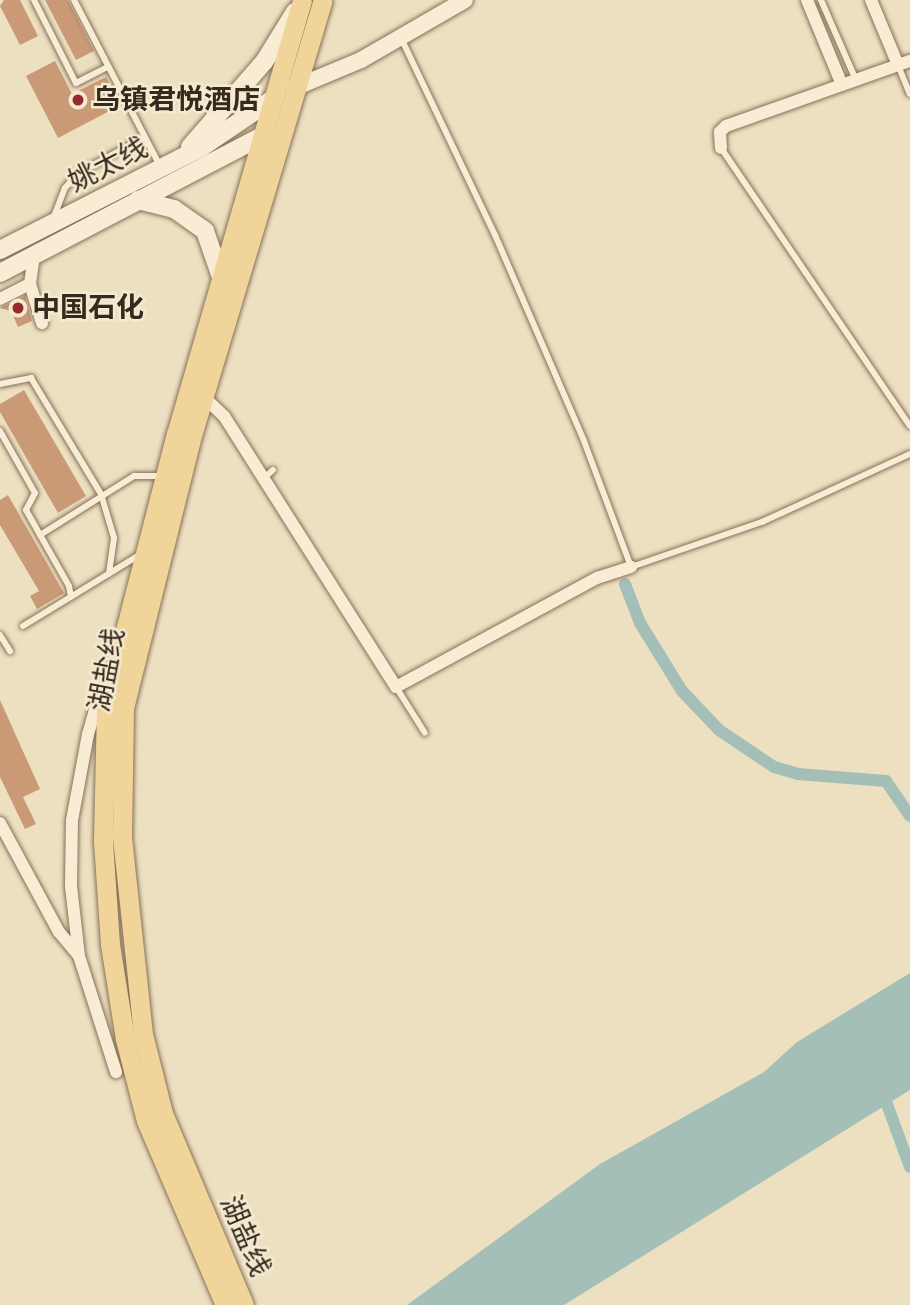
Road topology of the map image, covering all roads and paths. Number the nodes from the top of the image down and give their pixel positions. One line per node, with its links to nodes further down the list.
1 (34, 0): 11 (lane)
2 (74, 0): 11 (lane)
3 (323, 0): 14 (main road, 湖盐线)
4 (807, 0): 13 (street)
5 (821, 0): 12 (lane)
6 (871, 0): 10 (street)
7 (302, 1): 16 (main road, 湖盐线); 21 (main road)
8 (461, 1): 9 (street)
9 (400, 36): 14 (street); 41 (lane)
10 (904, 63): 12 (street); 15 (lane)
11 (107, 66): 19 (lane)
12 (856, 80): 13 (street)
13 (842, 85): 20 (street)
14 (294, 88): 16 (main road); 17 (main road, 湖盐线)
15 (910, 94)
16 (273, 99): 18 (main road, 湖盐线); 21 (main road, 姚太线)
17 (285, 117): 18 (main road); 33 (main road, 湖盐线)
18 (264, 135): 23 (main road, 姚太线); 28 (main road, 湖盐线)
19 (143, 138): 22 (lane); 24 (lane)
20 (721, 148): 34 (lane)
21 (181, 157): 22 (main road, 姚太线)
22 (161, 168): 24 (main road, 姚太线)
23 (138, 201): 26 (main road, 姚太线); 28 (main road)
24 (51, 224): 25 (main road, 姚太线)
25 (0, 250)
26 (34, 255): 27 (main road, 姚太线); 29 (street)
27 (0, 273)
28 (222, 279): 37 (main road, 湖盐线)
29 (30, 284): 30 (street); 31 (street)
30 (0, 299)
31 (42, 323)
32 (0, 384): 38 (lane)
33 (203, 397): 47 (street); 54 (main road, 湖盐线)
34 (910, 426)
35 (0, 431): 39 (lane)
36 (910, 454): 41 (lane)
37 (165, 476): 38 (lane); 40 (main road, 湖盐线)
38 (101, 494): 39 (lane); 42 (lane)
39 (40, 535): 43 (lane)
40 (146, 551): 42 (lane); 48 (main road, 湖盐线)
41 (631, 567): 47 (street)
42 (109, 573): 43 (lane)
43 (71, 597): 44 (lane)
44 (23, 626)
45 (0, 635): 46 (lane)
46 (10, 651)
47 (396, 687): 49 (lane)
48 (106, 704): 51 (street); 53 (main road, 湖盐线)
49 (425, 733)
50 (0, 823): 51 (street)
51 (79, 956): 52 (street)
52 (116, 1072)
53 (225, 1305)
54 (244, 1305)

